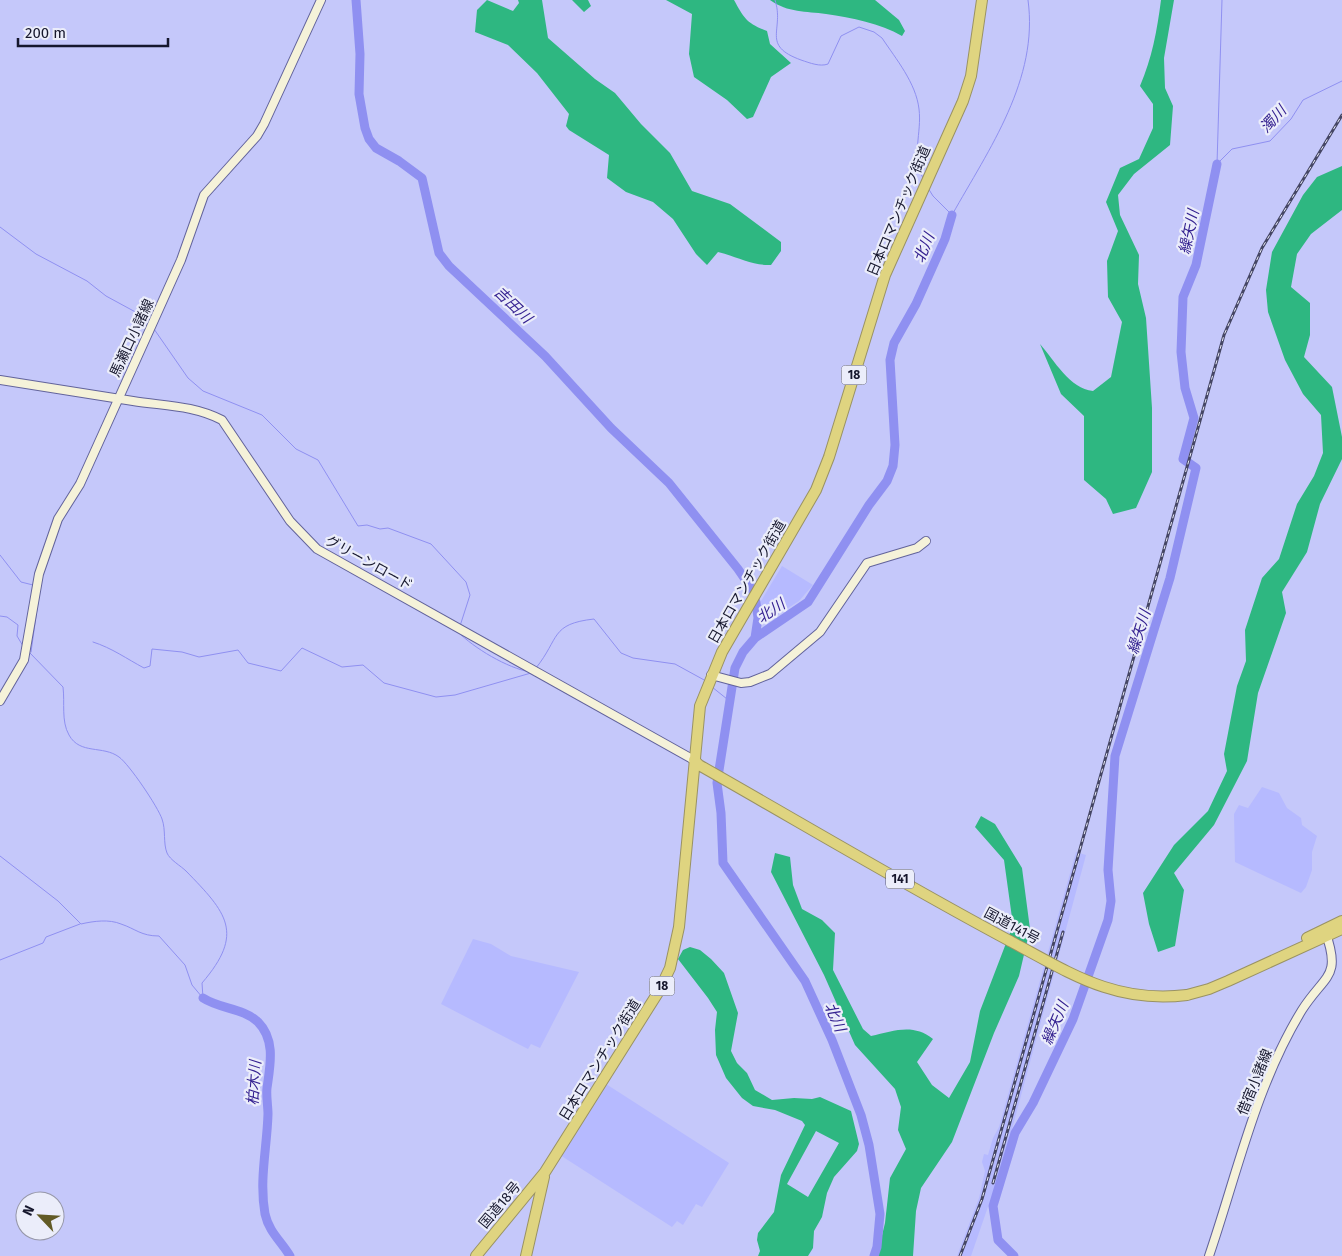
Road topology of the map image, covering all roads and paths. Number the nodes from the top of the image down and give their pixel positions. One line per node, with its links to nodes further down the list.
1 (321, 0): 4 (main road, 馬瀬口小諸線)
2 (982, 0): 6 (highway, 日本ロマンチック街道 / 18)
3 (0, 380): 4 (main road, グリーンロード)
4 (118, 398): 7 (main road, 馬瀬口小諸線); 8 (main road, グリーンロード)
5 (926, 541): 6 (main road)
6 (711, 675): 8 (highway, 日本ロマンチック街道 / 18)
7 (0, 701)
8 (694, 760): 11 (highway, 国道141号 / 141, bridge); 12 (highway, 日本ロマンチック街道 / 18)
9 (1342, 921): 11 (highway, 国道141号 / 141)
10 (1342, 929): 11 (highway, 国道141号 / 141)
11 (1325, 933): 17 (main road, 借宿小諸線)
12 (545, 1172): 13 (highway, 国道18号 / 18); 14 (highway)
13 (517, 1208): 14 (highway); 15 (highway, 国道18号 / 18)
14 (536, 1215): 16 (highway)
15 (476, 1256)
16 (526, 1256)
17 (1209, 1256)

